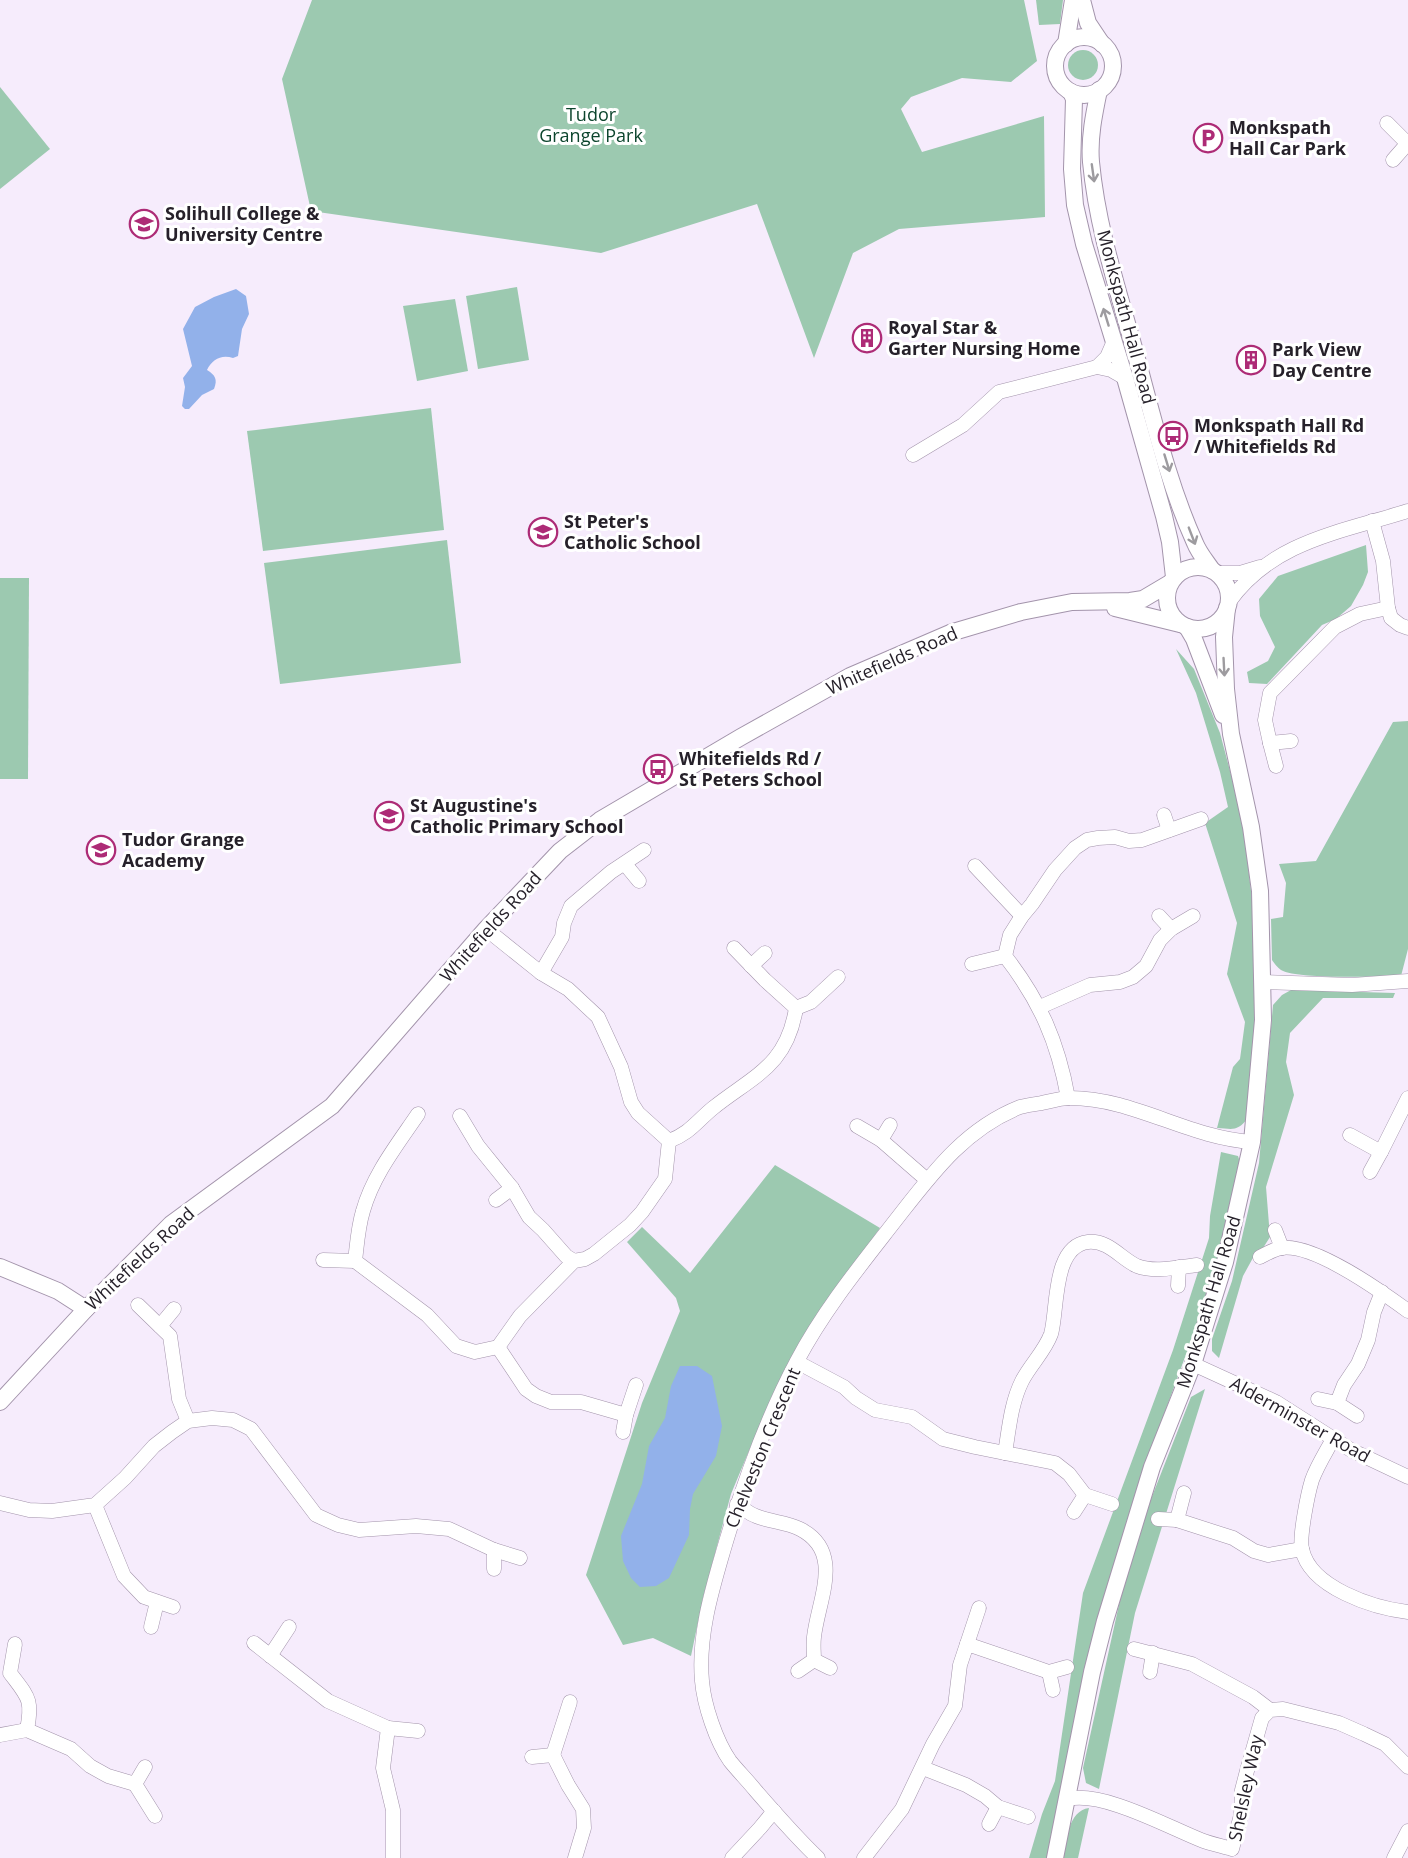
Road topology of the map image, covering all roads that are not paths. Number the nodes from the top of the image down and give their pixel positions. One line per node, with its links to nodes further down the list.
1 (1073, 0): 3 (street)
2 (1082, 0): 4 (street)
3 (1065, 44): 4 (street); 6 (street)
4 (1102, 44): 5 (street)
5 (1099, 90): 6 (street); 17 (street, Monkspath Hall Road, one-way to 17)
6 (1071, 92): 10 (street, Monkspath Hall Road, one-way to 6)
7 (1387, 123): 8 (street)
8 (1408, 144): 9 (street)
9 (1393, 160)
10 (1114, 341): 11 (street); 12 (street, Monkspath Hall Road)
11 (1097, 367): 12 (street); 13 (street)
12 (1125, 378): 18 (street, Monkspath Hall Road)
13 (913, 455)
14 (1408, 511): 15 (street)
15 (1372, 521): 16 (street); 21 (street)
16 (1267, 564): 17 (street); 20 (street)
17 (1215, 571): 18 (street); 20 (street)
18 (1172, 580): 19 (street, Whitefields Road); 22 (street)
19 (1081, 601): 22 (street, Whitefields Road); 38 (street, Whitefields Road)
20 (1228, 605): 22 (street); 24 (street, Monkspath Hall Road, one-way to 24)
21 (1388, 608): 23 (street); 26 (street)
22 (1184, 626): 24 (street, Monkspath Hall Road)
23 (1408, 627)
24 (1231, 734): 48 (street, Monkspath Hall Road)
25 (1291, 741): 26 (street)
26 (1270, 743): 27 (street)
27 (1276, 766)
28 (1164, 815): 30 (street)
29 (1202, 819): 30 (street)
30 (1169, 830): 35 (street)
31 (644, 850): 32 (street)
32 (625, 864): 34 (street); 45 (street)
33 (975, 866): 35 (street)
34 (639, 881)
35 (1022, 916): 42 (street)
36 (1159, 916): 39 (street)
37 (1193, 916): 39 (street)
38 (486, 929): 45 (street); 78 (street, Whitefields Road)
39 (1171, 929): 49 (street)
40 (734, 948): 44 (street)
41 (765, 953): 44 (street)
42 (1005, 956): 43 (street); 49 (street)
43 (972, 964)
44 (751, 966): 50 (street)
45 (541, 973): 59 (street)
46 (838, 977): 50 (street)
47 (1408, 981): 48 (street)
48 (1263, 982): 60 (street, Monkspath Hall Road)
49 (1040, 1007): 51 (street)
50 (796, 1008): 59 (street)
51 (1068, 1098): 60 (street, Chelveston Crescent); 63 (street, Chelveston Crescent)
52 (1408, 1100): 61 (street)
53 (418, 1114): 70 (street)
54 (460, 1116): 64 (street)
55 (890, 1125): 58 (street)
56 (857, 1126): 58 (street)
57 (1350, 1135): 61 (street)
58 (881, 1140): 63 (street)
59 (669, 1141): 71 (street)
60 (1252, 1142): 84 (street, Monkspath Hall Road)
61 (1381, 1152): 62 (street)
62 (1370, 1172)
63 (927, 1180): 83 (street, Chelveston Crescent)
64 (512, 1188): 65 (street); 71 (street)
65 (495, 1200)
66 (1275, 1230): 67 (street)
67 (1282, 1248): 68 (street); 76 (street)
68 (1260, 1257)
69 (323, 1260): 70 (street)
70 (355, 1261): 82 (street)
71 (574, 1261): 82 (street)
72 (1197, 1264): 74 (street)
73 (0, 1267): 78 (street)
74 (1179, 1267): 75 (street); 94 (street)
75 (1178, 1286)
76 (1382, 1292): 80 (street); 88 (street)
77 (138, 1305): 81 (street)
78 (86, 1309): 87 (street, Whitefields Road)
79 (174, 1309): 81 (street)
80 (1408, 1311)
81 (160, 1326): 91 (street)
82 (498, 1347): 89 (street)
83 (797, 1362): 94 (street); 99 (street, Chelveston Crescent)
84 (1193, 1364): 93 (street, Alderminster Road); 141 (street, Monkspath Hall Road)
85 (636, 1385): 89 (street)
86 (1318, 1399): 88 (street)
87 (0, 1402)
88 (1337, 1403): 90 (street)
89 (626, 1415): 92 (street)
90 (1357, 1416)
91 (188, 1421): 101 (street); 106 (street)
92 (623, 1432)
93 (1333, 1439): 95 (street, Alderminster Road); 105 (street)
94 (1005, 1453): 97 (street)
95 (1408, 1477)
96 (1184, 1493): 104 (street)
97 (1085, 1495): 100 (street); 102 (street)
98 (0, 1503): 101 (street)
99 (737, 1504): 121 (street); 143 (street, Chelveston Crescent)
100 (1112, 1504)
101 (94, 1505): 109 (street)
102 (1074, 1512)
103 (1158, 1519): 104 (street)
104 (1177, 1520): 105 (street)
105 (1302, 1549): 112 (street)
106 (494, 1550): 107 (street); 108 (street)
107 (520, 1558)
108 (494, 1569)
109 (157, 1602): 110 (street); 113 (street)
110 (173, 1607)
111 (979, 1608): 117 (street)
112 (1408, 1612)
113 (152, 1627)
114 (289, 1627): 120 (street)
115 (254, 1643): 120 (street)
116 (15, 1644): 127 (street)
117 (967, 1644): 125 (street); 139 (street)
118 (1134, 1649): 119 (street)
119 (1153, 1653): 126 (street); 130 (street)
120 (270, 1656): 131 (street)
121 (814, 1660): 123 (street); 124 (street)
122 (1067, 1667): 125 (street)
123 (830, 1668)
124 (798, 1671)
125 (1049, 1672): 128 (street)
126 (1150, 1672)
127 (5, 1675): 132 (street)
128 (1053, 1690)
129 (570, 1702): 135 (street)
130 (1270, 1710): 138 (street, Shelsley Way); 148 (street, Shelsley Way)
131 (388, 1728): 133 (street); 149 (street)
132 (27, 1730): 134 (street); 140 (street)
133 (418, 1731)
134 (0, 1735)
135 (554, 1755): 136 (street); 150 (street)
136 (531, 1757)
137 (145, 1767): 140 (street)
138 (1408, 1767)
139 (923, 1768): 142 (street); 153 (street)
140 (135, 1784): 144 (street)
141 (1068, 1799): 148 (street, Shelsley Way); 154 (street, Monkspath Hall Road)
142 (998, 1807): 145 (street); 146 (street)
143 (774, 1811): 151 (street); 152 (street, Chelveston Crescent)
144 (154, 1816)
145 (1028, 1817)
146 (989, 1824)
147 (1408, 1831): 155 (street)
148 (1231, 1854)
149 (393, 1858)
150 (575, 1858)
151 (732, 1858)
152 (818, 1858)
153 (864, 1858)
154 (1055, 1858)
155 (1394, 1858)

